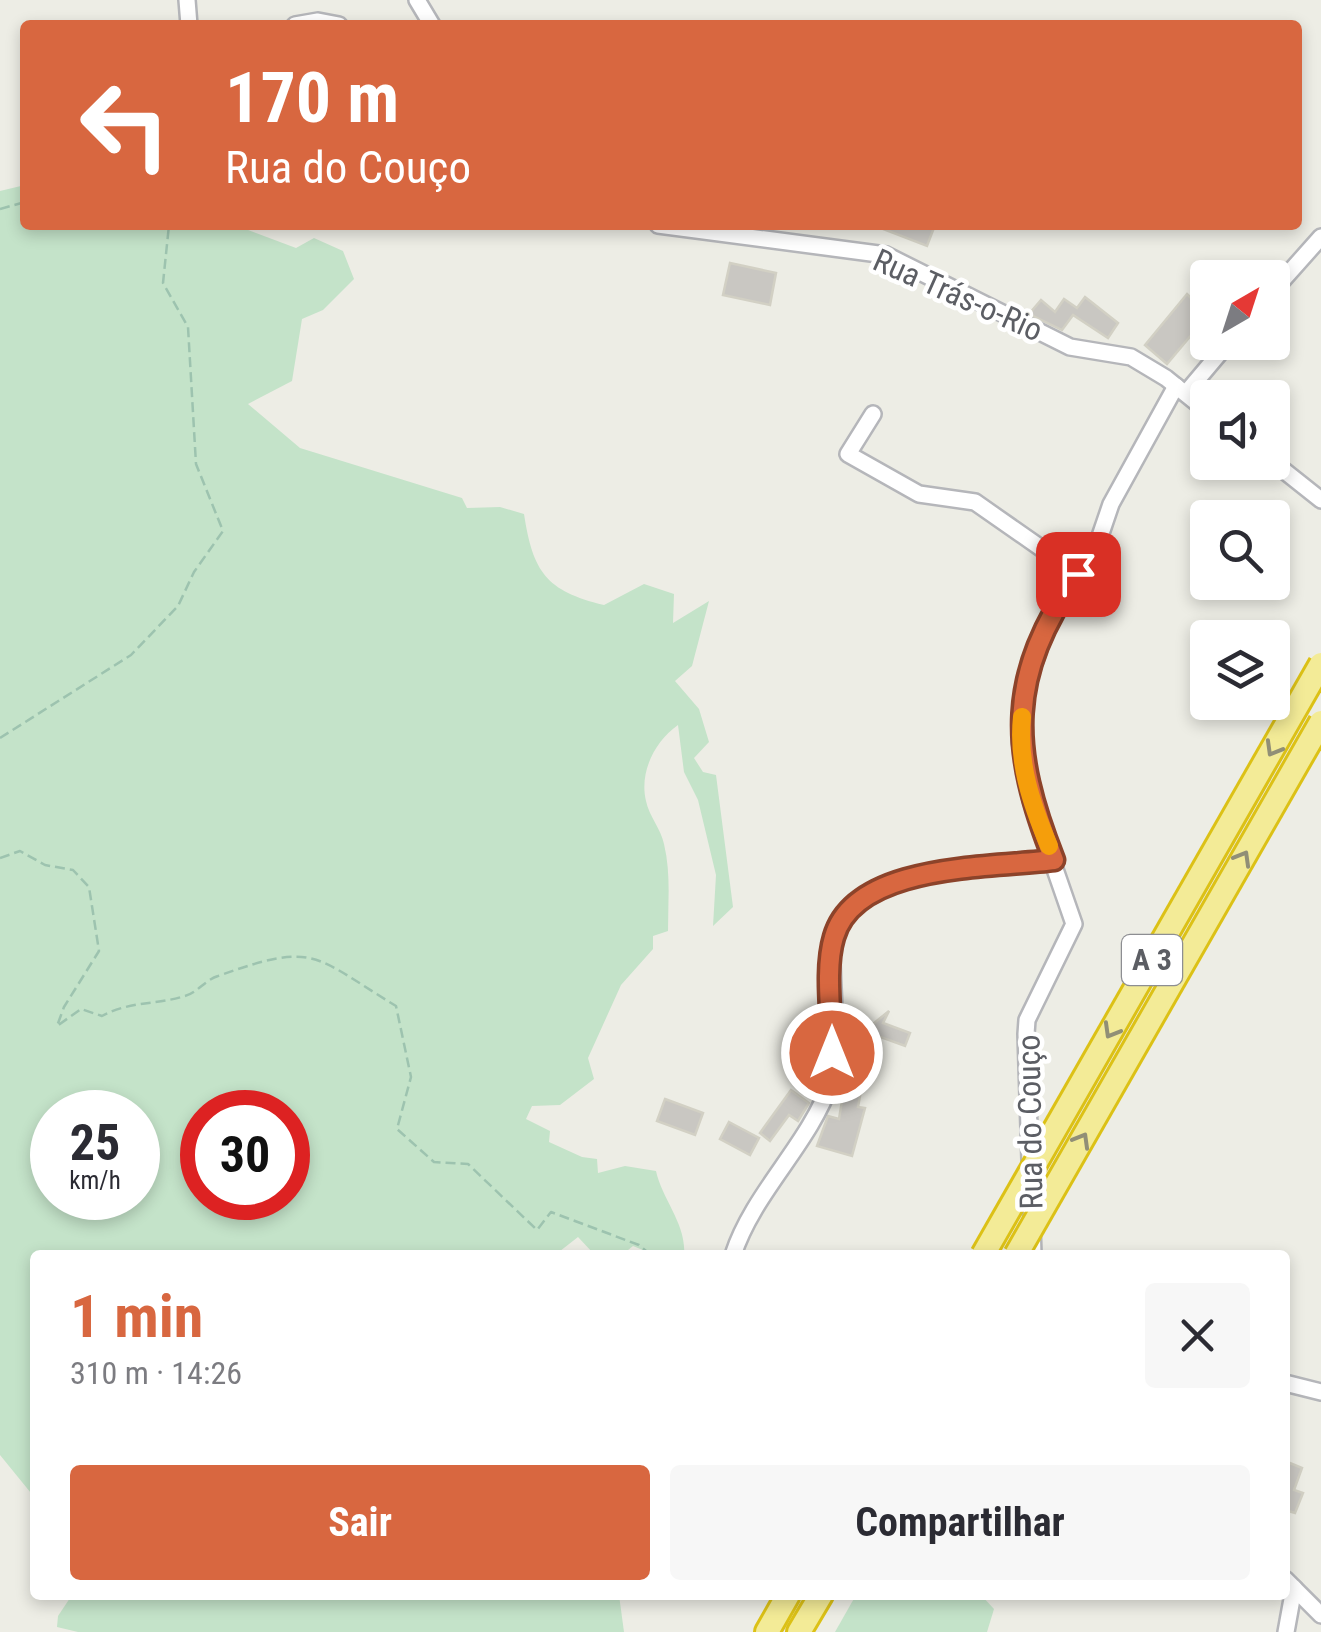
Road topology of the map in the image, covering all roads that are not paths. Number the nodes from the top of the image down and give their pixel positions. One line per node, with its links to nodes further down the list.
1 (696, 230): 5 (street, Rua Trás-o-Rio)
2 (1321, 237): 3 (street)
3 (1290, 272)
4 (1211, 360): 5 (street, Rua do Couço)
5 (1181, 390): 6 (street, Rua Trás-o-Rio); 10 (street, Rua do Couço)
6 (1190, 397)
7 (874, 414): 10 (street)
8 (1290, 475): 9 (street)
9 (1321, 500)
10 (1078, 574): 13 (street, Rua do Couço)
11 (1321, 664): 15 (highway, A 3, one-way to 15, bridge)
12 (1321, 722): 16 (highway, A 3, one-way to 12, bridge)
13 (1054, 860): 14 (street); 17 (street, Rua do Couço)
14 (735, 1250)
15 (985, 1250)
16 (1019, 1250)
17 (1033, 1250)
18 (1290, 1384): 19 (street)
19 (1321, 1392)
20 (1290, 1584): 24 (street)
21 (785, 1600): 25 (highway)
22 (818, 1600): 26 (highway)
23 (1289, 1600): 27 (street)
24 (1321, 1615)
25 (766, 1632)
26 (800, 1632)
27 (1286, 1632)

